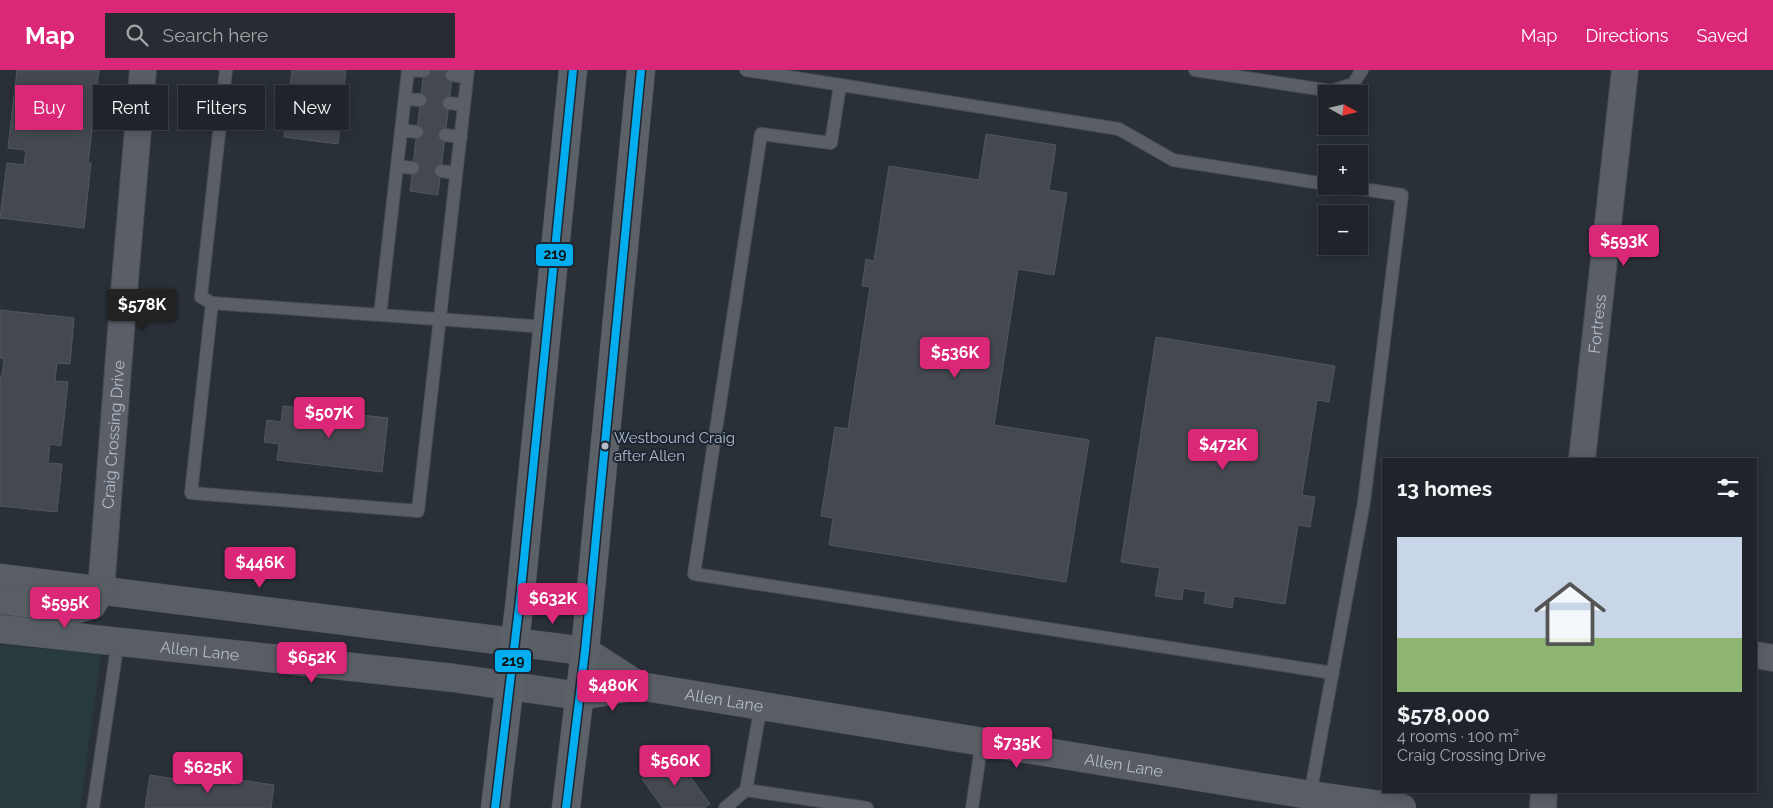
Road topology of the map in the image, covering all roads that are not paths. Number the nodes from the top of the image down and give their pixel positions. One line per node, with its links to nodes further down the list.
1 (143, 70): 34 (street, Craig Crossing Drive)
2 (226, 70): 28 (lane)
3 (409, 70): 10 (lane); 14 (lane)
4 (573, 70): 31 (main road)
5 (641, 70): 39 (main road)
6 (746, 70): 13 (lane)
7 (1195, 70): 8 (lane)
8 (1362, 70)
9 (1626, 70): 32 (street, Fortress)
10 (424, 71)
11 (468, 73): 12 (lane); 17 (lane)
12 (452, 75)
13 (840, 85): 26 (lane); 42 (lane)
14 (405, 99): 15 (lane); 18 (lane)
15 (420, 100)
16 (449, 103): 17 (lane)
17 (464, 105): 21 (lane)
18 (401, 130): 19 (lane); 22 (lane)
19 (417, 132)
20 (445, 135): 21 (lane)
21 (460, 137): 25 (lane)
22 (397, 166): 23 (lane); 29 (lane)
23 (413, 168)
24 (441, 171): 25 (lane)
25 (456, 173): 30 (lane)
26 (1318, 183)
27 (1368, 190): 42 (lane)
28 (212, 303): 29 (lane); 30 (lane)
29 (380, 315): 30 (lane)
30 (440, 319): 31 (lane)
31 (548, 327): 38 (main road)
32 (1582, 458)
33 (0, 578): 34 (main road, Allen Lane)
34 (101, 590): 35 (main road); 38 (main road, Allen Lane)
35 (0, 600)
36 (0, 629): 37 (main road, Allen Lane)
37 (118, 641): 43 (main road, Allen Lane); 51 (lane)
38 (516, 642): 39 (main road, Allen Lane); 43 (main road)
39 (586, 651): 44 (main road, Allen Lane); 45 (main road)
40 (1757, 655): 41 (street)
41 (1773, 658)
42 (1332, 673): 50 (lane)
43 (511, 686): 45 (main road, Allen Lane); 52 (main road)
44 (638, 686): 45 (main road, Allen Lane); 46 (main road, Allen Lane)
45 (580, 696): 53 (main road)
46 (761, 705): 47 (main road, Allen Lane); 48 (lane)
47 (982, 741): 50 (main road, Allen Lane); 56 (lane)
48 (746, 790): 54 (lane); 55 (lane)
49 (1544, 793): 58 (street)
50 (1310, 795): 57 (main road, Allen Lane)
51 (93, 808)
52 (494, 808)
53 (566, 808)
54 (724, 808)
55 (868, 808)
56 (972, 808)
57 (1402, 808)
58 (1543, 808)

